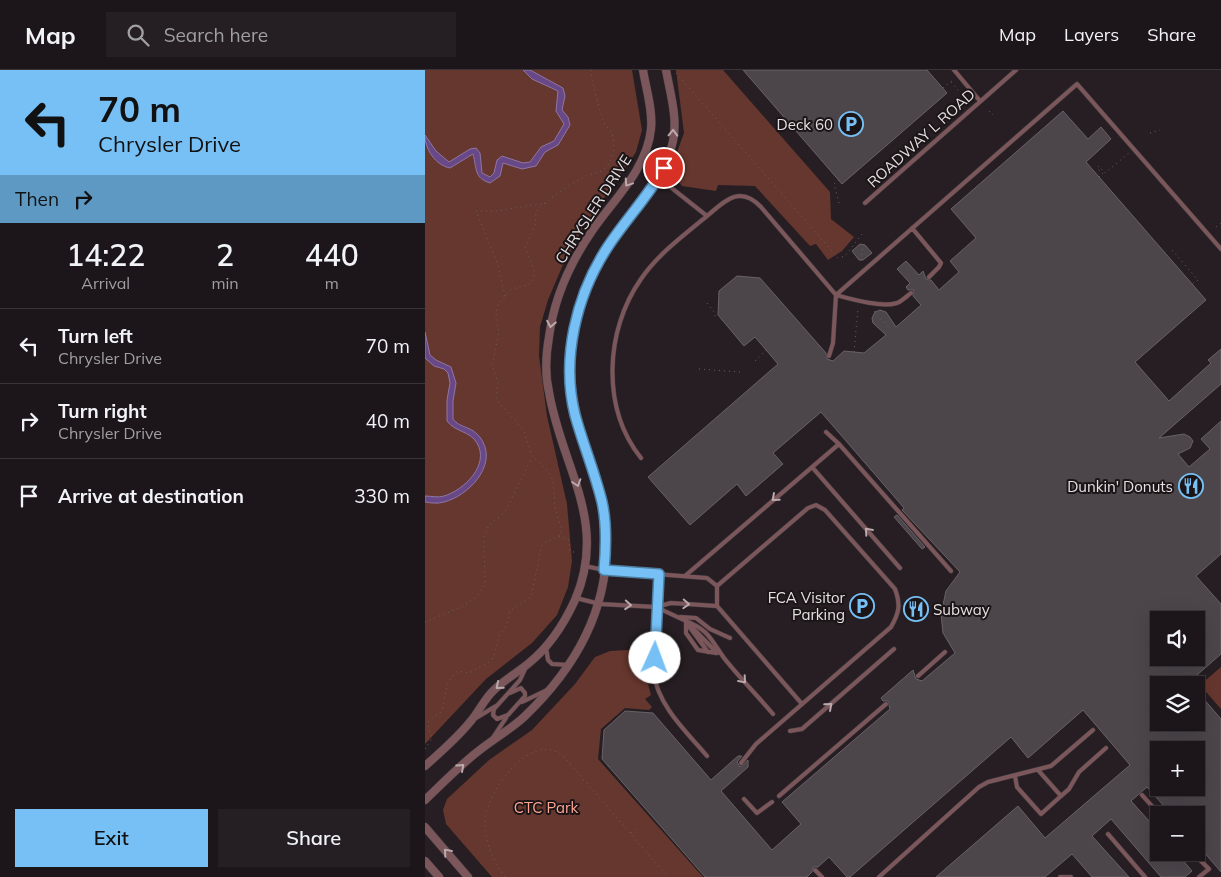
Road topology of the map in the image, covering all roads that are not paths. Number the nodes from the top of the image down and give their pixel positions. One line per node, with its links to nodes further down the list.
1 (643, 70): 19 (street, CHRYSLER DRIVE, one-way to 19)
2 (666, 70): 6 (street, one-way to 2)
3 (953, 70): 5 (lane)
4 (1016, 70): 5 (lane, ROADWAY L ROAD)
5 (980, 101): 7 (lane, ROADWAY L ROAD)
6 (659, 178): 8 (lane); 21 (street)
7 (865, 203)
8 (707, 216): 13 (lane); 17 (lane)
9 (912, 228): 10 (lane); 11 (lane); 13 (lane)
10 (1221, 249)
11 (929, 277)
12 (911, 293): 13 (lane)
13 (836, 295): 14 (lane)
14 (829, 356)
15 (826, 432): 16 (lane)
16 (839, 444): 18 (lane); 22 (lane)
17 (641, 458)
18 (812, 466): 20 (lane, one-way to 18); 24 (lane, one-way to 24)
19 (584, 566): 21 (lane); 26 (street, CHRYSLER DRIVE)
20 (900, 568)
21 (604, 570): 23 (lane); 27 (street)
22 (951, 572)
23 (659, 574): 24 (lane); 29 (lane)
24 (685, 576): 25 (lane)
25 (717, 586): 28 (lane); 45 (lane)
26 (576, 598): 27 (lane); 33 (street, CHRYSLER DRIVE)
27 (600, 604): 29 (lane, one-way to 29); 39 (street)
28 (717, 606): 29 (lane, one-way to 28); 45 (lane)
29 (656, 607): 30 (lane); 54 (lane)
30 (677, 617): 31 (lane); 32 (lane)
31 (686, 621): 36 (lane); 36 (lane); 37 (lane)
32 (731, 638)
33 (546, 647): 38 (street, CHRYSLER DRIVE); 39 (lane)
34 (894, 649): 51 (lane, one-way to 34)
35 (945, 652): 40 (lane)
36 (717, 653): 37 (lane)
37 (723, 656): 47 (lane, one-way to 47)
38 (527, 665): 42 (lane); 49 (street, CHRYSLER DRIVE, one-way to 49)
39 (569, 665): 41 (street)
40 (918, 676)
41 (552, 688): 43 (lane); 52 (street)
42 (510, 693): 43 (lane); 44 (lane)
43 (520, 703): 48 (lane)
44 (498, 704): 48 (lane); 49 (lane)
45 (802, 704): 55 (lane)
46 (886, 704): 60 (lane)
47 (773, 714)
48 (508, 715): 52 (lane)
49 (472, 720): 56 (street, CHRYSLER DRIVE)
50 (1093, 730): 57 (lane)
51 (790, 731)
52 (491, 742): 63 (street, one-way to 52)
53 (1106, 748): 61 (lane)
54 (707, 756)
55 (741, 763)
56 (425, 766)
57 (1038, 770): 58 (lane); 61 (lane)
58 (1015, 776): 61 (lane); 74 (lane)
59 (1142, 795): 65 (lane)
60 (779, 796)
61 (1061, 796)
62 (744, 799): 64 (lane)
63 (425, 800)
64 (772, 802)
65 (1152, 806)
66 (425, 828): 72 (street, one-way to 66)
67 (1108, 834): 77 (lane)
68 (425, 861): 71 (street)
69 (1201, 861): 78 (lane)
70 (815, 870): 73 (lane)
71 (439, 877)
72 (468, 877)
73 (822, 877)
74 (879, 877)
75 (1060, 877): 76 (lane)
76 (1071, 877)
77 (1145, 877)
78 (1199, 877)

